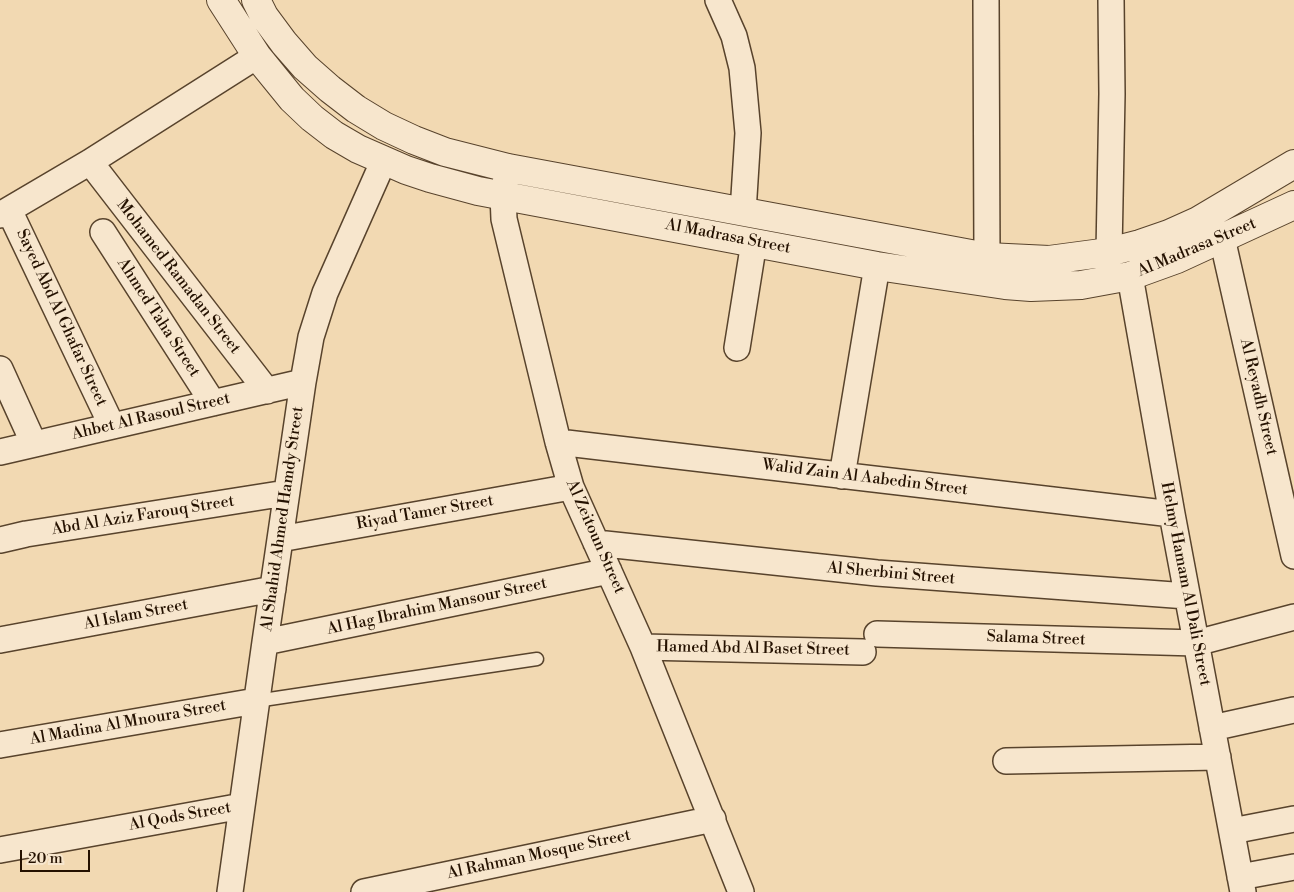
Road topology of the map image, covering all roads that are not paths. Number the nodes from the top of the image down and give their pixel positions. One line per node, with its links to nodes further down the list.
1 (221, 0): 6 (street, Al Madrasa Street)
2 (256, 0): 10 (street, Al Madrasa Street)
3 (718, 0): 14 (street)
4 (986, 0): 19 (street)
5 (1111, 0): 18 (street)
6 (257, 56): 7 (street, Al Madrasa Street); 8 (street)
7 (384, 160): 11 (street, Al Madrasa Street); 24 (street, Al Shahid Ahmed Hamdy Street)
8 (90, 162): 13 (street); 25 (street, Mohamed Ramadan Street)
9 (1294, 164): 18 (street, Al Madrasa Street)
10 (508, 168): 11 (street, Al Zeitoun Street); 14 (street, Al Madrasa Street)
11 (503, 195): 17 (street, Al Madrasa Street); 28 (street, Al Zeitoun Street)
12 (1294, 205): 16 (street, Al Madrasa Street)
13 (4, 212): 27 (street, Sayed Abd Al Ghafar Street)
14 (743, 212): 19 (street, Al Madrasa Street)
15 (103, 232): 26 (street, Ahmed Taha Street)
16 (1222, 238): 21 (street, Al Madrasa Street); 38 (street, Al Reyadh Street)
17 (754, 242): 20 (street, Al Madrasa Street); 22 (street)
18 (1109, 252): 19 (street, Al Madrasa Street)
19 (987, 257)
20 (877, 266): 21 (street, Al Madrasa Street); 31 (street)
21 (1130, 276): 34 (street, Helmy Hamam Al Dali Street)
22 (737, 348)
23 (0, 368): 29 (street)
24 (303, 382): 25 (street, Ahbet Al Rasoul Street); 33 (street, Al Shahid Ahmed Hamdy Street)
25 (267, 391): 26 (street, Ahbet Al Rasoul Street)
26 (213, 403): 27 (street, Ahbet Al Rasoul Street)
27 (112, 426): 29 (street, Ahbet Al Rasoul Street)
28 (558, 442): 31 (street, Walid Zain Al Aabedin Street); 32 (street, Al Zeitoun Street)
29 (34, 444): 30 (street, Ahbet Al Rasoul Street)
30 (0, 452)
31 (842, 476): 34 (street, Walid Zain Al Aabedin Street)
32 (571, 487): 35 (street, Riyad Tamer Street); 37 (street, Al Zeitoun Street)
33 (286, 493): 35 (street, Al Shahid Ahmed Hamdy Street); 36 (street, Abd Al Aziz Farouq Street)
34 (1172, 514): 41 (street, Helmy Hamam Al Dali Street)
35 (280, 539): 40 (street, Al Shahid Ahmed Hamdy Street)
36 (0, 540)
37 (596, 543): 39 (street, Al Zeitoun Street); 41 (street, Al Sherbini Street)
38 (1294, 556)
39 (609, 572): 44 (street, Al Hag Ibrahim Mansour Street); 47 (street, Al Zeitoun Street)
40 (273, 589): 43 (street, Al Islam Street); 44 (street, Al Shahid Ahmed Hamdy Street)
41 (1187, 596): 46 (street, Helmy Hamam Al Dali Street)
42 (1294, 617): 46 (street, Salama Street)
43 (0, 640)
44 (265, 642): 49 (street, Al Shahid Ahmed Hamdy Street)
45 (870, 643): 46 (street, Salama Street); 47 (street, Hamed Abd Al Baset Street)
46 (1196, 643): 51 (street, Helmy Hamam Al Dali Street)
47 (643, 647): 56 (street, Al Zeitoun Street)
48 (537, 659): 49 (lane)
49 (256, 701): 52 (street, Al Madina Al Mnoura Street); 55 (street, Al Shahid Ahmed Hamdy Street)
50 (1294, 710): 51 (street)
51 (1212, 728): 53 (street, Helmy Hamam Al Dali Street)
52 (0, 745)
53 (1218, 757): 54 (street); 58 (street, Helmy Hamam Al Dali Street)
54 (1006, 762)
55 (242, 806): 59 (street, Al Qods Street); 62 (street, Al Shahid Ahmed Hamdy Street)
56 (713, 819): 63 (street, Al Rahman Mosque Street); 64 (street, Al Zeitoun Street)
57 (1294, 819): 58 (street)
58 (1232, 831): 61 (street, Helmy Hamam Al Dali Street)
59 (0, 850)
60 (1294, 867): 61 (street)
61 (1242, 884)
62 (230, 892)
63 (364, 892)
64 (741, 892)

